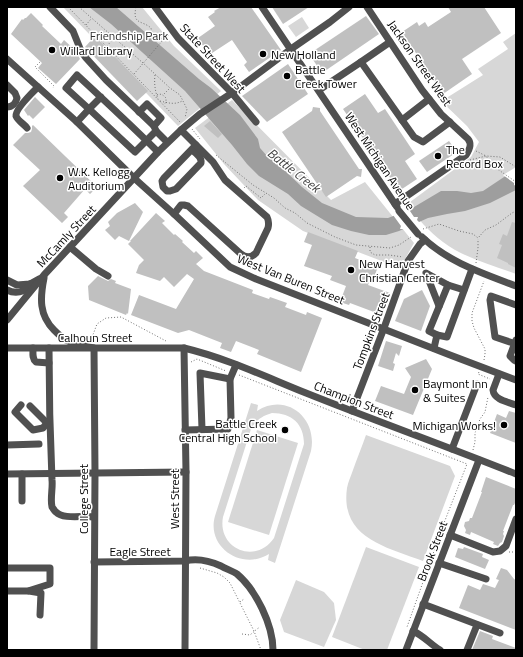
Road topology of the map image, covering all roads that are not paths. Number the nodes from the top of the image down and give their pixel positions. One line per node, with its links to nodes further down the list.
1 (50, 7): 18 (street)
2 (156, 7): 13 (street, State Street West)
3 (262, 7): 7 (street, West Michigan Avenue)
4 (349, 7): 7 (street, McCamly Street)
5 (367, 7): 6 (street, Jackson Street West)
6 (390, 42): 9 (street); 15 (street, Jackson Street West)
7 (291, 50): 12 (street, West Michigan Avenue); 13 (street, McCamly Street)
8 (7, 59): 11 (street, West Van Buren Street)
9 (361, 62): 12 (street); 19 (street)
10 (7, 85): 16 (street)
11 (38, 87): 20 (street, West Van Buren Street); 24 (street)
12 (318, 90): 33 (street, West Michigan Avenue)
13 (229, 95): 21 (street, State Street West); 23 (street, McCamly Street)
14 (101, 97): 17 (street); 17 (street); 26 (street)
15 (429, 99): 19 (street); 22 (street, Jackson Street West)
16 (7, 107)
17 (90, 109): 20 (street); 26 (street)
18 (139, 112): 25 (street); 25 (street)
19 (402, 120): 22 (street)
20 (77, 122): 30 (street, West Van Buren Street)
21 (256, 122)
22 (450, 122): 33 (street, Jackson Street West)
23 (183, 125): 27 (street, McCamly Street); 28 (street)
24 (27, 128)
25 (155, 128): 26 (street); 27 (street)
26 (147, 140): 29 (street)
27 (168, 142): 29 (street, McCamly Street)
28 (196, 145): 31 (street); 31 (street); 34 (street)
29 (158, 152): 30 (street, McCamly Street)
30 (134, 178): 32 (street, West Van Buren Street); 36 (street, McCamly Street)
31 (167, 191): 32 (street)
32 (158, 199): 34 (street, West Van Buren Street)
33 (397, 207): 35 (street, West Michigan Avenue, bridge)
34 (174, 214): 49 (street, West Van Buren Street)
35 (425, 240): 37 (street, West Michigan Avenue); 49 (street, Tompkins Street)
36 (70, 247): 38 (street, McCamly Street); 39 (street)
37 (474, 266): 43 (street, West Michigan Avenue); 45 (street)
38 (44, 276): 41 (street); 48 (street, McCamly Street); 52 (street)
39 (108, 276)
40 (7, 280): 41 (street)
41 (30, 284): 44 (street)
42 (448, 285): 45 (street); 47 (street); 47 (street)
43 (516, 286)
44 (7, 290)
45 (464, 290): 50 (street)
46 (516, 305): 51 (street)
47 (439, 306): 50 (street)
48 (7, 320)
49 (384, 328): 57 (street, West Van Buren Street); 68 (street, Tompkins Street)
50 (437, 335): 57 (street)
51 (516, 342): 58 (street)
52 (92, 345): 55 (street, Calhoun Street); 56 (street, Calhoun Street); 82 (street, College Street)
53 (7, 348): 54 (street, Calhoun Street)
54 (33, 348): 55 (street, Calhoun Street); 59 (street)
55 (49, 348): 59 (street)
56 (184, 348): 60 (street, Champion Street); 73 (street, West Street)
57 (434, 348): 61 (street, West Van Buren Street)
58 (516, 361)
59 (49, 363): 71 (street)
60 (236, 365): 62 (street); 68 (street, Champion Street)
61 (499, 374): 63 (street, West Van Buren Street); 66 (street)
62 (231, 376): 72 (street); 72 (street)
63 (516, 380)
64 (478, 384): 76 (street)
65 (21, 405): 69 (street)
66 (516, 405)
67 (30, 406): 71 (street)
68 (352, 411): 76 (street, Champion Street)
69 (15, 412): 70 (street); 71 (street)
70 (7, 413)
71 (48, 423): 81 (street)
72 (202, 429): 73 (street)
73 (185, 430): 78 (street, West Street)
74 (39, 444): 75 (street)
75 (7, 445)
76 (452, 449): 77 (street, Champion Street)
77 (479, 460): 83 (street, Champion Street); 87 (street, Brook Street)
78 (186, 472): 82 (street); 88 (street, West Street)
79 (7, 474): 80 (street)
80 (22, 474): 81 (street); 84 (street)
81 (51, 474): 82 (street); 85 (street)
82 (94, 474): 85 (street, College Street)
83 (516, 474)
84 (22, 501)
85 (94, 517): 89 (street, College Street)
86 (516, 520): 87 (street)
87 (450, 535): 90 (street, Brook Street)
88 (185, 561): 89 (street, Eagle Street); 101 (street, West Street); 102 (street, Eagle Street)
89 (94, 562): 100 (street, College Street)
90 (439, 563): 92 (street); 95 (street, Brook Street)
91 (7, 568): 94 (street)
92 (486, 579)
93 (7, 591): 94 (street)
94 (28, 591): 96 (street)
95 (423, 604): 97 (street); 98 (street, Brook Street)
96 (40, 615)
97 (477, 625): 99 (street); 105 (street)
98 (410, 630): 103 (street, Brook Street); 104 (street)
99 (500, 633)
100 (94, 650)
101 (185, 650)
102 (273, 650)
103 (406, 650)
104 (440, 650)
105 (467, 650)

